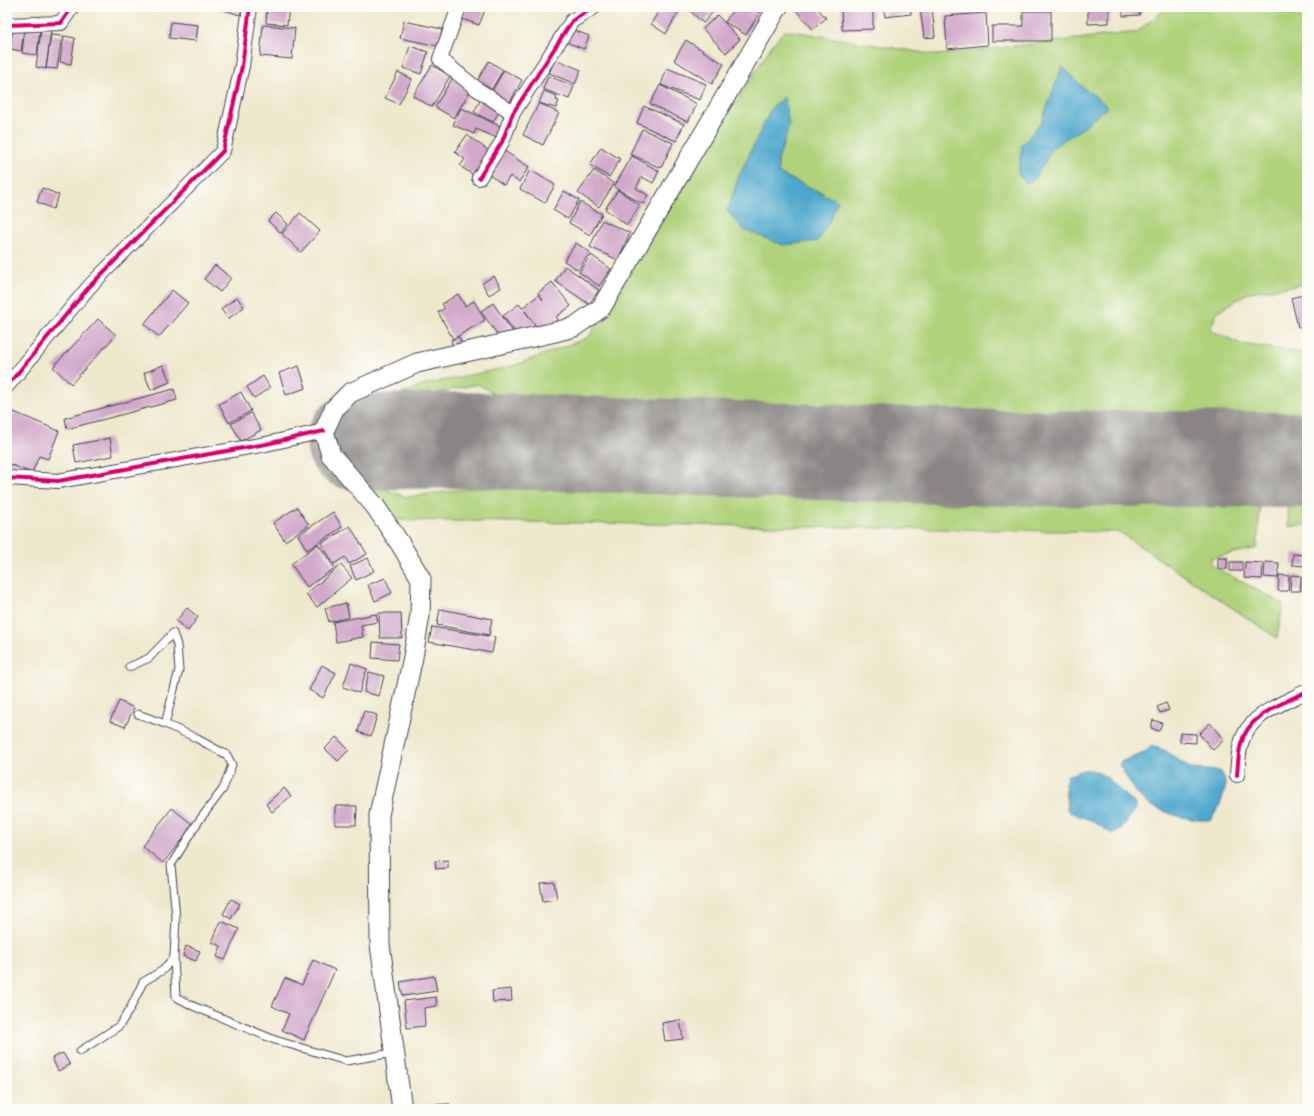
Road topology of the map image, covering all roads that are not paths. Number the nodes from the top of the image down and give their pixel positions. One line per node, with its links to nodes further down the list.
1 (72, 7): 6 (street)
2 (250, 7): 9 (street)
3 (458, 7): 7 (street)
4 (594, 7): 7 (street)
5 (778, 7): 10 (main road)
6 (7, 24)
7 (513, 113): 8 (street)
8 (479, 178)
9 (7, 386)
10 (324, 431): 11 (street); 19 (main road)
11 (7, 478)
12 (129, 667): 15 (lane)
13 (1307, 691): 16 (street)
14 (138, 714): 15 (lane)
15 (165, 724): 17 (lane)
16 (1237, 776)
17 (174, 957): 18 (lane); 19 (lane)
18 (80, 1051)
19 (395, 1053): 20 (main road)
20 (402, 1109)

